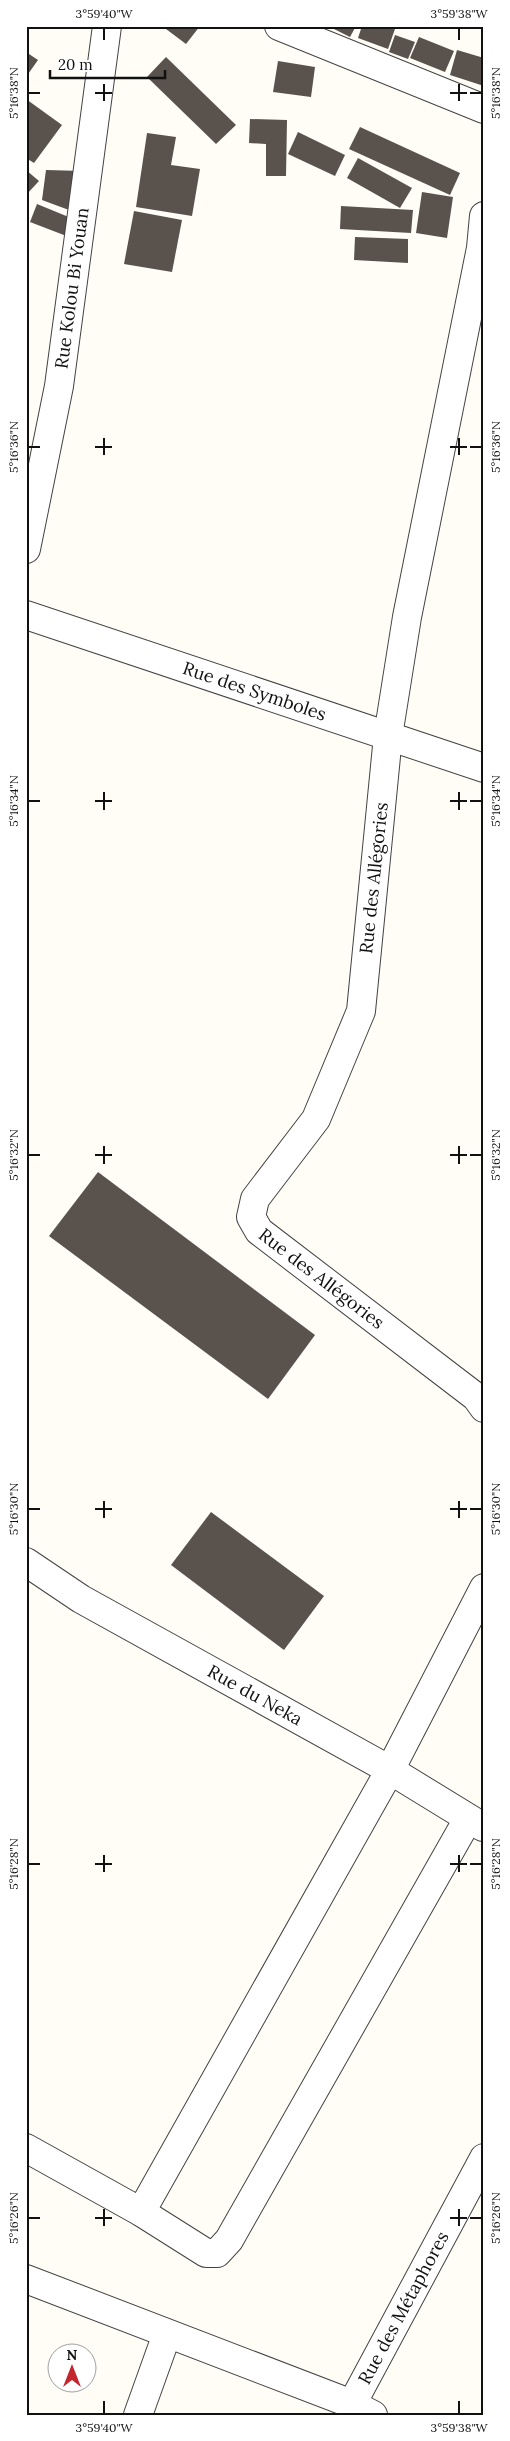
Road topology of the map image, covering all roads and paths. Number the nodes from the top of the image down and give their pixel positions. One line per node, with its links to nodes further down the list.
1 (107, 26): 5 (street, Rue Kolou Bi Youan)
2 (279, 26): 3 (street)
3 (484, 109)
4 (484, 216): 7 (street, Rue des Allégories)
5 (26, 549)
6 (26, 614): 7 (street, Rue des Symboles)
7 (388, 736): 8 (street, Rue des Symboles); 9 (street, Rue des Allégories)
8 (484, 768)
9 (484, 1408)
10 (26, 1562): 12 (street, Rue du Neka)
11 (484, 1588): 12 (street)
12 (390, 1770): 13 (street, Rue du Neka); 16 (street)
13 (476, 1824): 16 (street)
14 (26, 2148): 16 (street)
15 (484, 2158): 19 (street, Rue des Métaphores)
16 (141, 2212)
17 (26, 2279): 18 (street)
18 (167, 2334): 19 (street); 20 (street)
19 (362, 2410)
20 (138, 2415)

